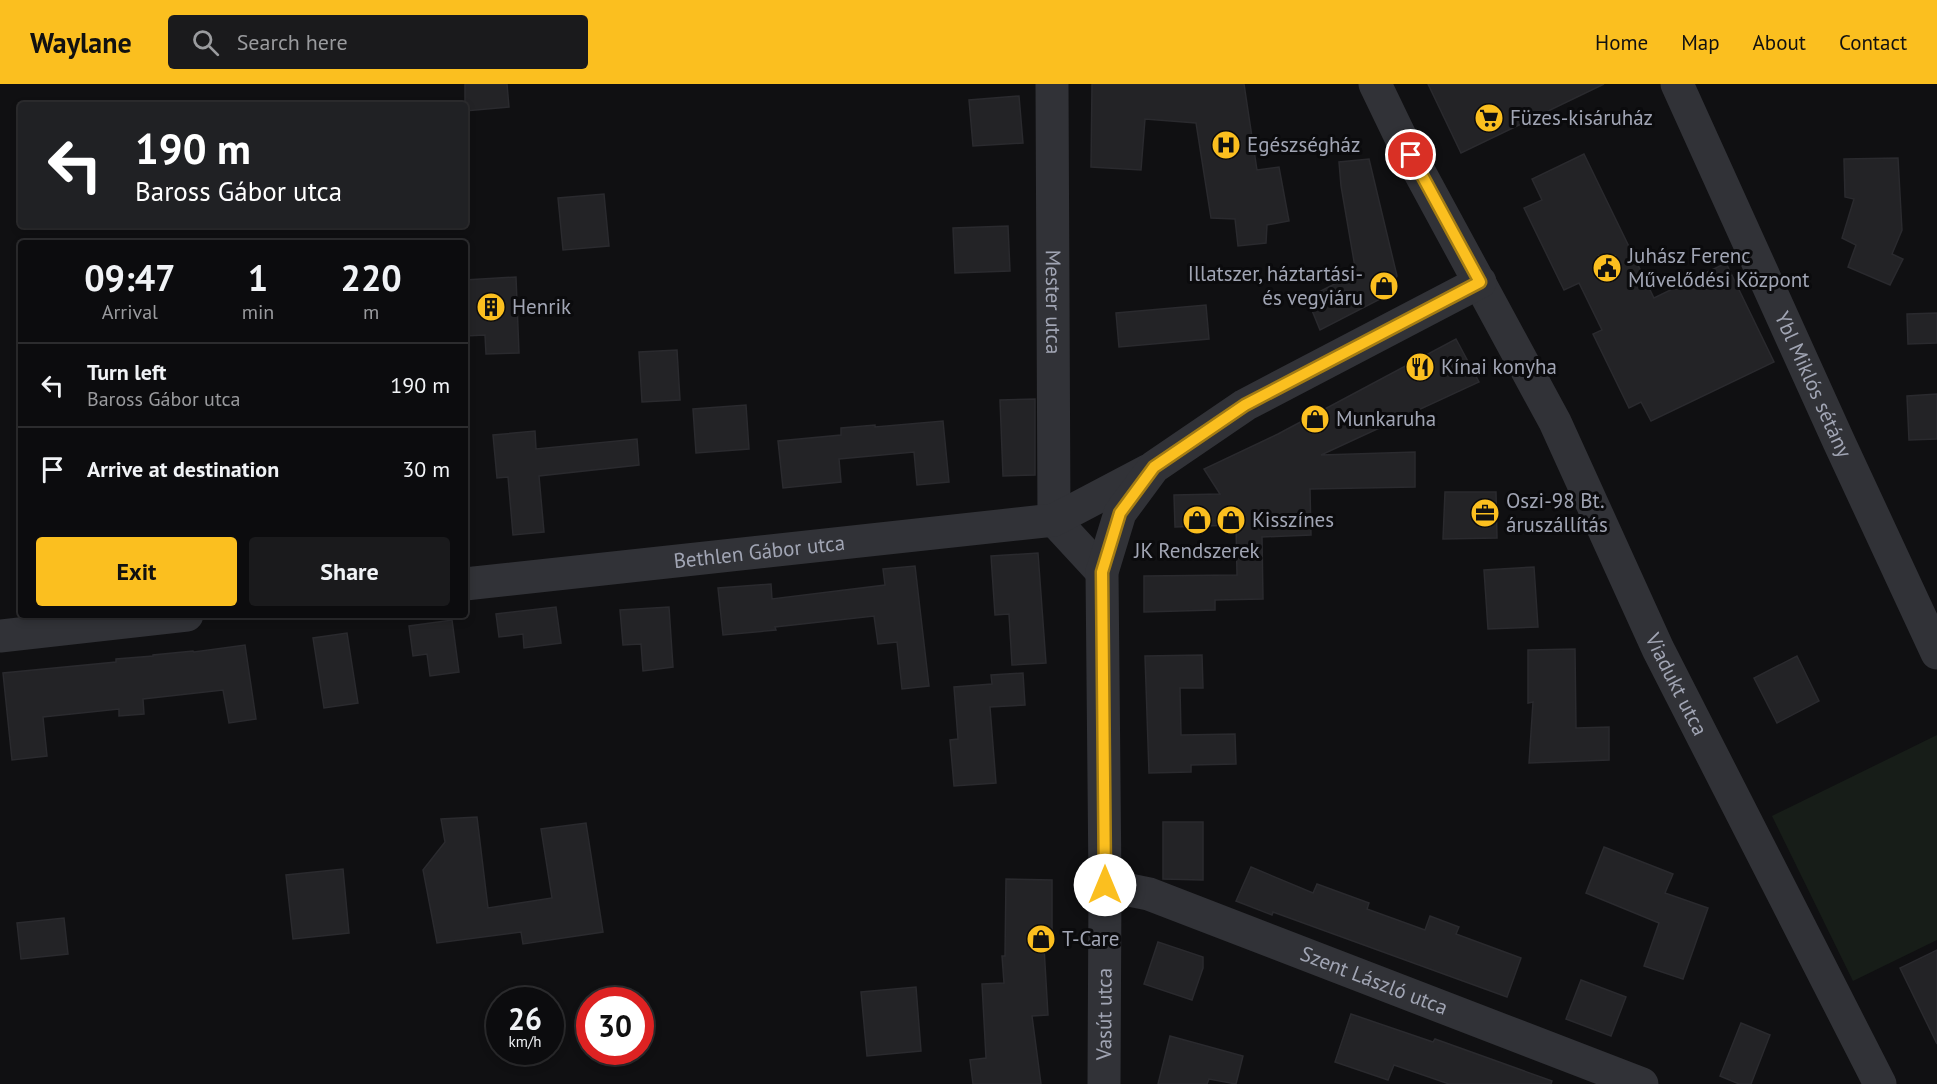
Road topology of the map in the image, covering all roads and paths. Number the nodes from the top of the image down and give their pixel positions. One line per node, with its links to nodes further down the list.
1 (1052, 84): 6 (street, Mester utca)
2 (1375, 84): 4 (street, Viadukt utca)
3 (1677, 84): 11 (street, Ybl Miklós sétány)
4 (1480, 282): 5 (street, Vasút utca); 15 (street, Viadukt utca)
5 (1154, 467): 6 (street, Bethlen Gábor utca); 7 (street, Vasút utca)
6 (1054, 520): 7 (street); 8 (street, Bethlen Gábor utca)
7 (1102, 572): 12 (street, Vasút utca)
8 (468, 584)
9 (160, 618): 10 (street)
10 (0, 636)
11 (1937, 653)
12 (1105, 885): 13 (street, Vasút utca); 14 (street, Szent László utca)
13 (1104, 1084)
14 (1642, 1084)
15 (1880, 1084)

